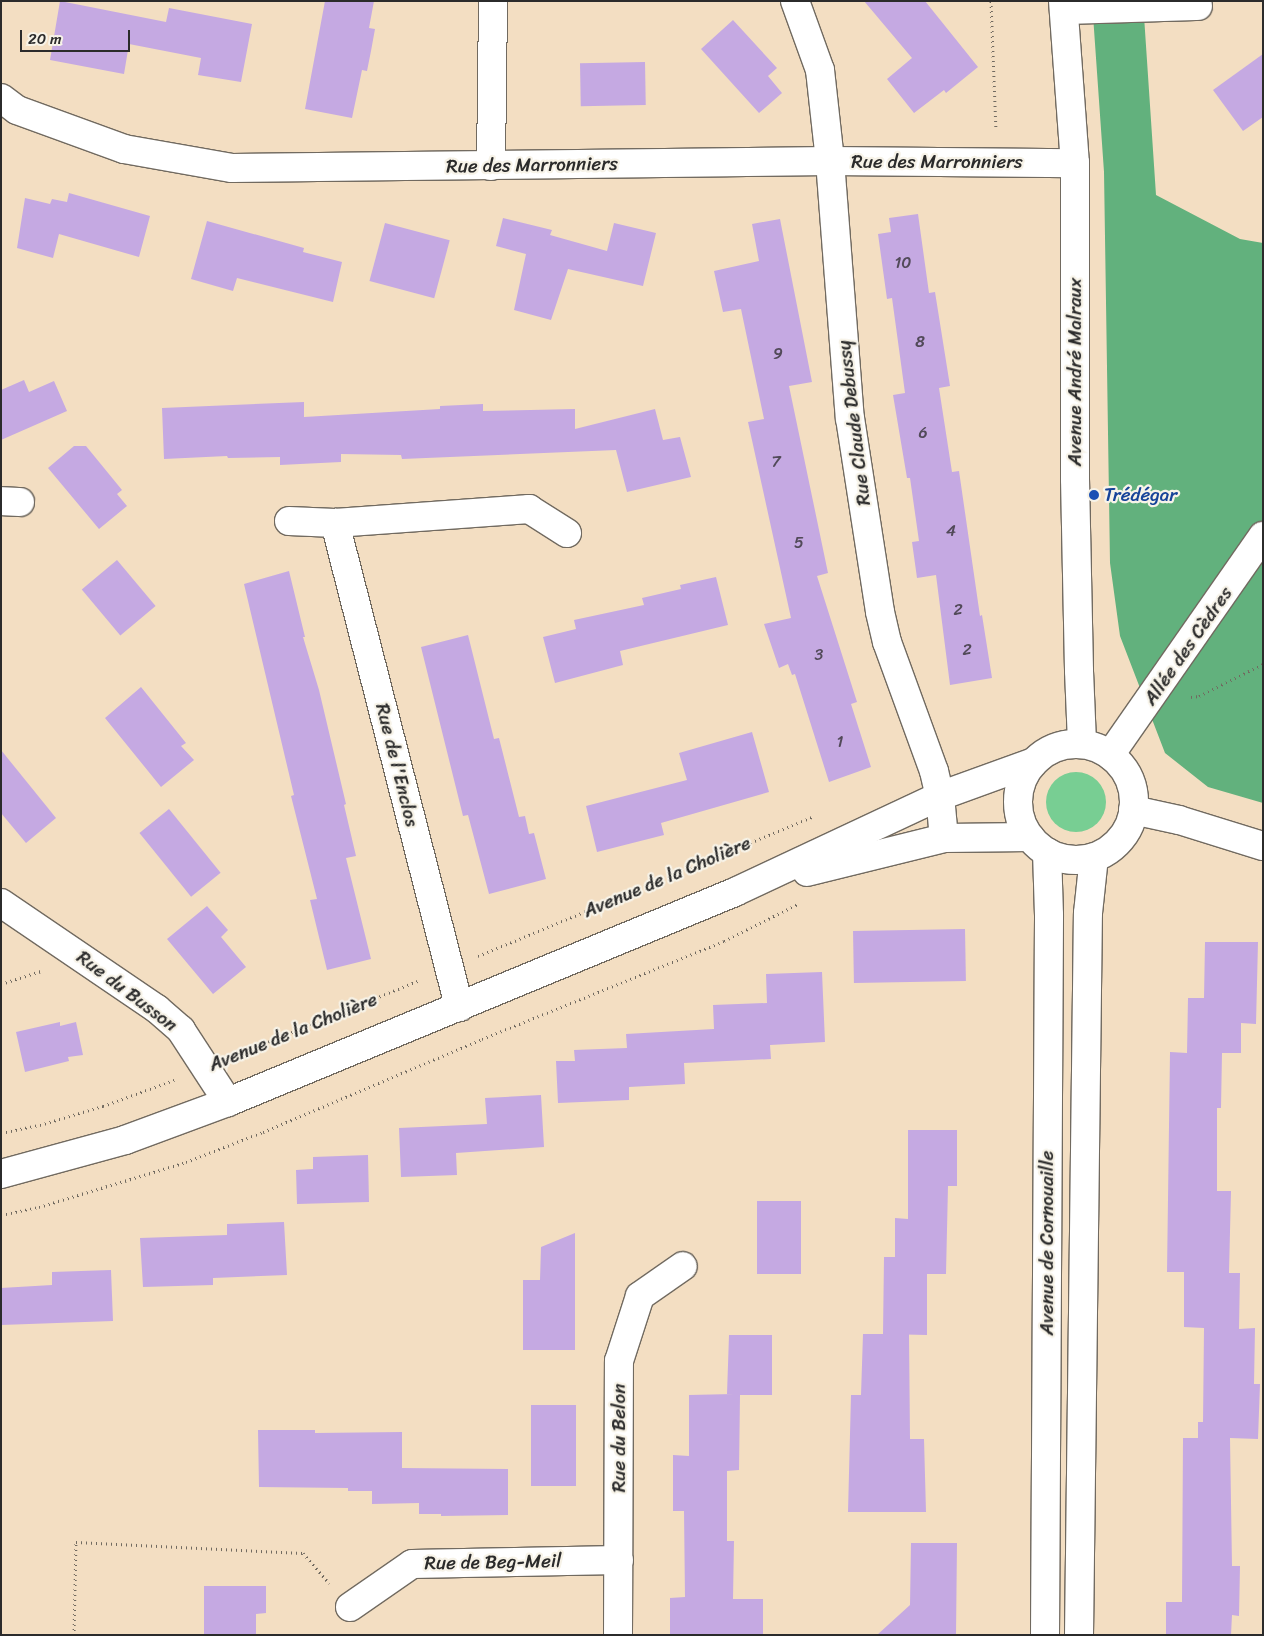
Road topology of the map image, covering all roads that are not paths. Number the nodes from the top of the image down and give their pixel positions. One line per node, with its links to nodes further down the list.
1 (493, 1): 8 (street)
2 (795, 1): 6 (street, Rue Claude Debussy)
3 (1064, 6): 4 (street); 7 (street, Avenue André Malraux)
4 (1198, 6)
5 (1, 98): 8 (street, Rue des Marronniers)
6 (830, 161): 7 (street, Rue des Marronniers); 8 (street, Rue des Marronniers); 16 (street, Rue Claude Debussy)
7 (1075, 164): 13 (street, Avenue André Malraux)
8 (491, 166)
9 (289, 521): 10 (street)
10 (335, 523): 11 (street); 24 (street, Rue de l'Enclos)
11 (567, 534)
12 (1263, 536): 14 (street, Allée des Cèdres)
13 (1082, 744): 14 (street); 15 (street)
14 (1110, 755): 17 (street)
15 (1034, 762): 16 (street, Avenue de la Cholière); 19 (street)
16 (940, 796): 18 (street, Rue Claude Debussy); 22 (street, Avenue de la Cholière)
17 (1133, 810): 20 (street); 21 (street)
18 (944, 838): 19 (street, Avenue de la Cholière); 22 (street, Avenue de la Cholière)
19 (1038, 844): 21 (street); 31 (street, Avenue de Cornouaille)
20 (1263, 846)
21 (1094, 857): 32 (street, Avenue de Cornouaille)
22 (735, 892): 24 (street, Avenue de la Cholière)
23 (1, 902): 25 (street, Rue du Busson)
24 (459, 1007): 25 (street, Avenue de la Cholière)
25 (228, 1102): 26 (street, Avenue de la Cholière)
26 (1, 1174)
27 (683, 1266): 28 (street, Rue du Belon)
28 (619, 1560): 29 (street, Rue de Beg-Meil); 30 (street, Rue du Belon)
29 (350, 1606)
30 (618, 1635)
31 (1045, 1635)
32 (1080, 1635)

